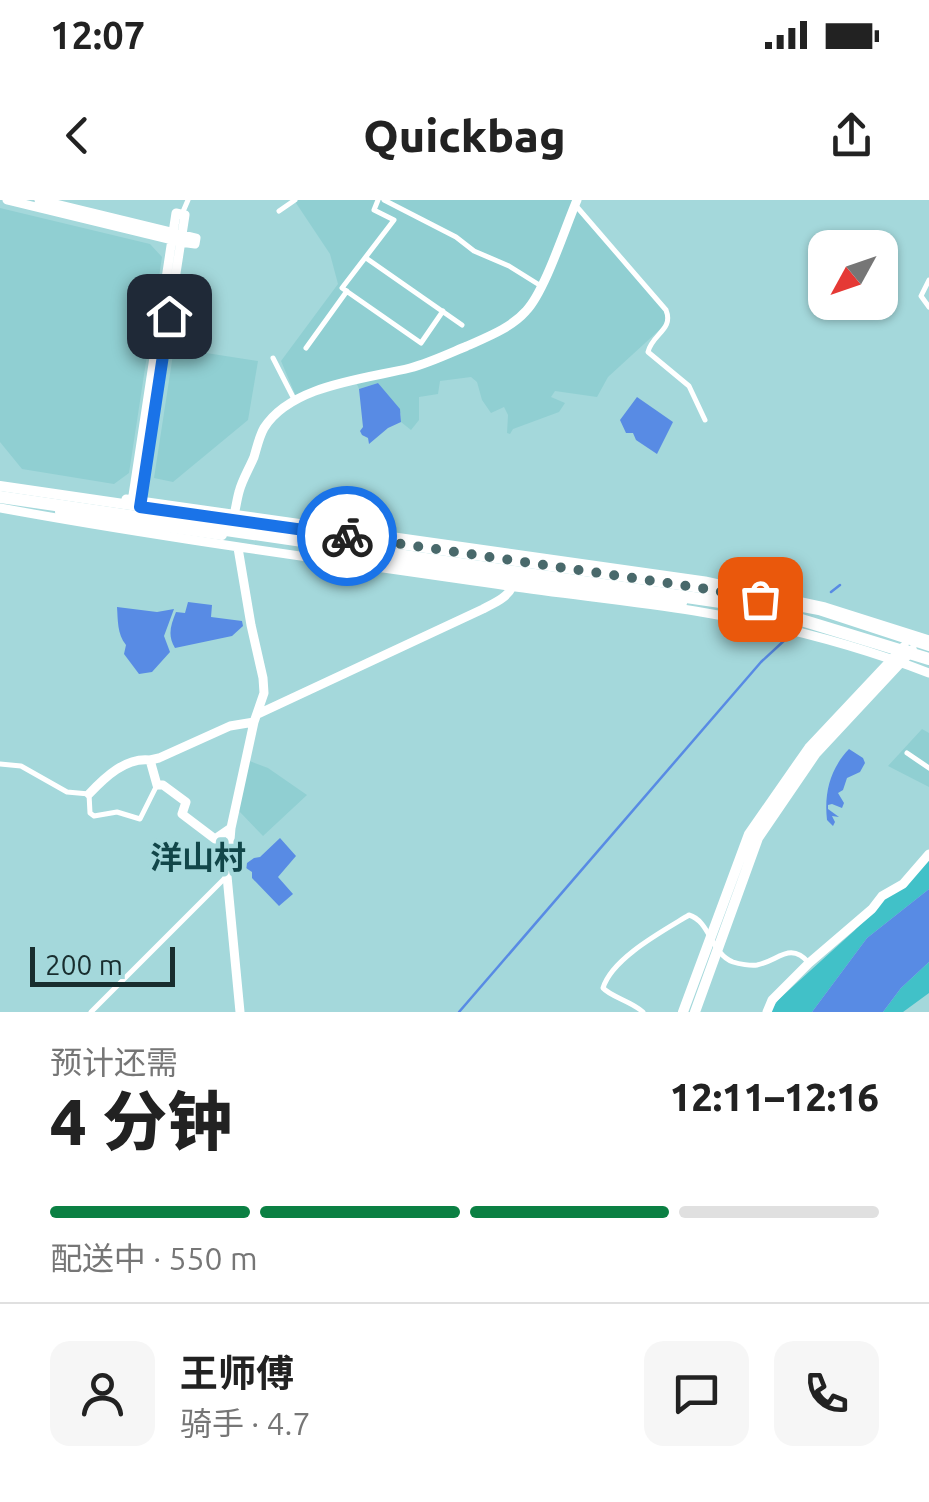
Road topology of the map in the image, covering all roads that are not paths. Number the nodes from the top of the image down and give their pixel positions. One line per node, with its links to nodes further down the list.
1 (6, 200): 9 (street)
2 (40, 200): 9 (street)
3 (188, 200): 8 (street)
4 (294, 200): 7 (street)
5 (381, 200): 10 (street); 12 (street)
6 (576, 202): 12 (street); 20 (street)
7 (279, 211)
8 (182, 214): 9 (street)
9 (177, 238): 22 (street)
10 (366, 258): 13 (street); 15 (street)
11 (929, 280): 14 (street)
12 (541, 286): 19 (street)
13 (347, 291): 15 (street); 17 (street)
14 (929, 307)
15 (443, 311): 16 (street)
16 (462, 325)
17 (306, 348)
18 (273, 358): 19 (street)
19 (295, 400): 24 (street)
20 (705, 420)
21 (2, 495): 22 (main road); 25 (main road); 28 (street); 36 (highway)
22 (136, 504): 23 (main road); 24 (street); 25 (street)
23 (184, 514): 24 (main road); 26 (main road)
24 (233, 517): 27 (main road); 29 (main road); 36 (street)
25 (133, 523): 26 (main road)
26 (182, 531): 27 (main road)
27 (230, 536): 31 (main road)
28 (238, 548): 33 (street); 38 (street)
29 (429, 548): 30 (main road); 31 (main road)
30 (480, 556): 32 (main road); 34 (main road)
31 (426, 566): 32 (main road)
32 (479, 575): 35 (main road)
33 (512, 587): 37 (street); 38 (street)
34 (883, 630): 35 (main road); 36 (main road)
35 (877, 646): 37 (main road)
36 (924, 649): 37 (main road); 37 (main road)
37 (901, 658): 48 (main road); 49 (main road)
38 (256, 718): 40 (street); 45 (street)
39 (906, 753): 42 (street)
40 (150, 760): 43 (street); 44 (street)
41 (0, 764): 44 (street)
42 (929, 768)
43 (157, 785): 44 (street); 45 (street)
44 (89, 794)
45 (231, 828): 47 (street)
46 (929, 854): 50 (street)
47 (227, 876): 51 (street); 52 (street)
48 (710, 938): 49 (street); 53 (street); 54 (main road)
49 (718, 948): 50 (street); 55 (main road)
50 (808, 963): 56 (street)
51 (93, 1011)
52 (240, 1012)
53 (643, 1012)
54 (683, 1012)
55 (694, 1012)
56 (767, 1012)

